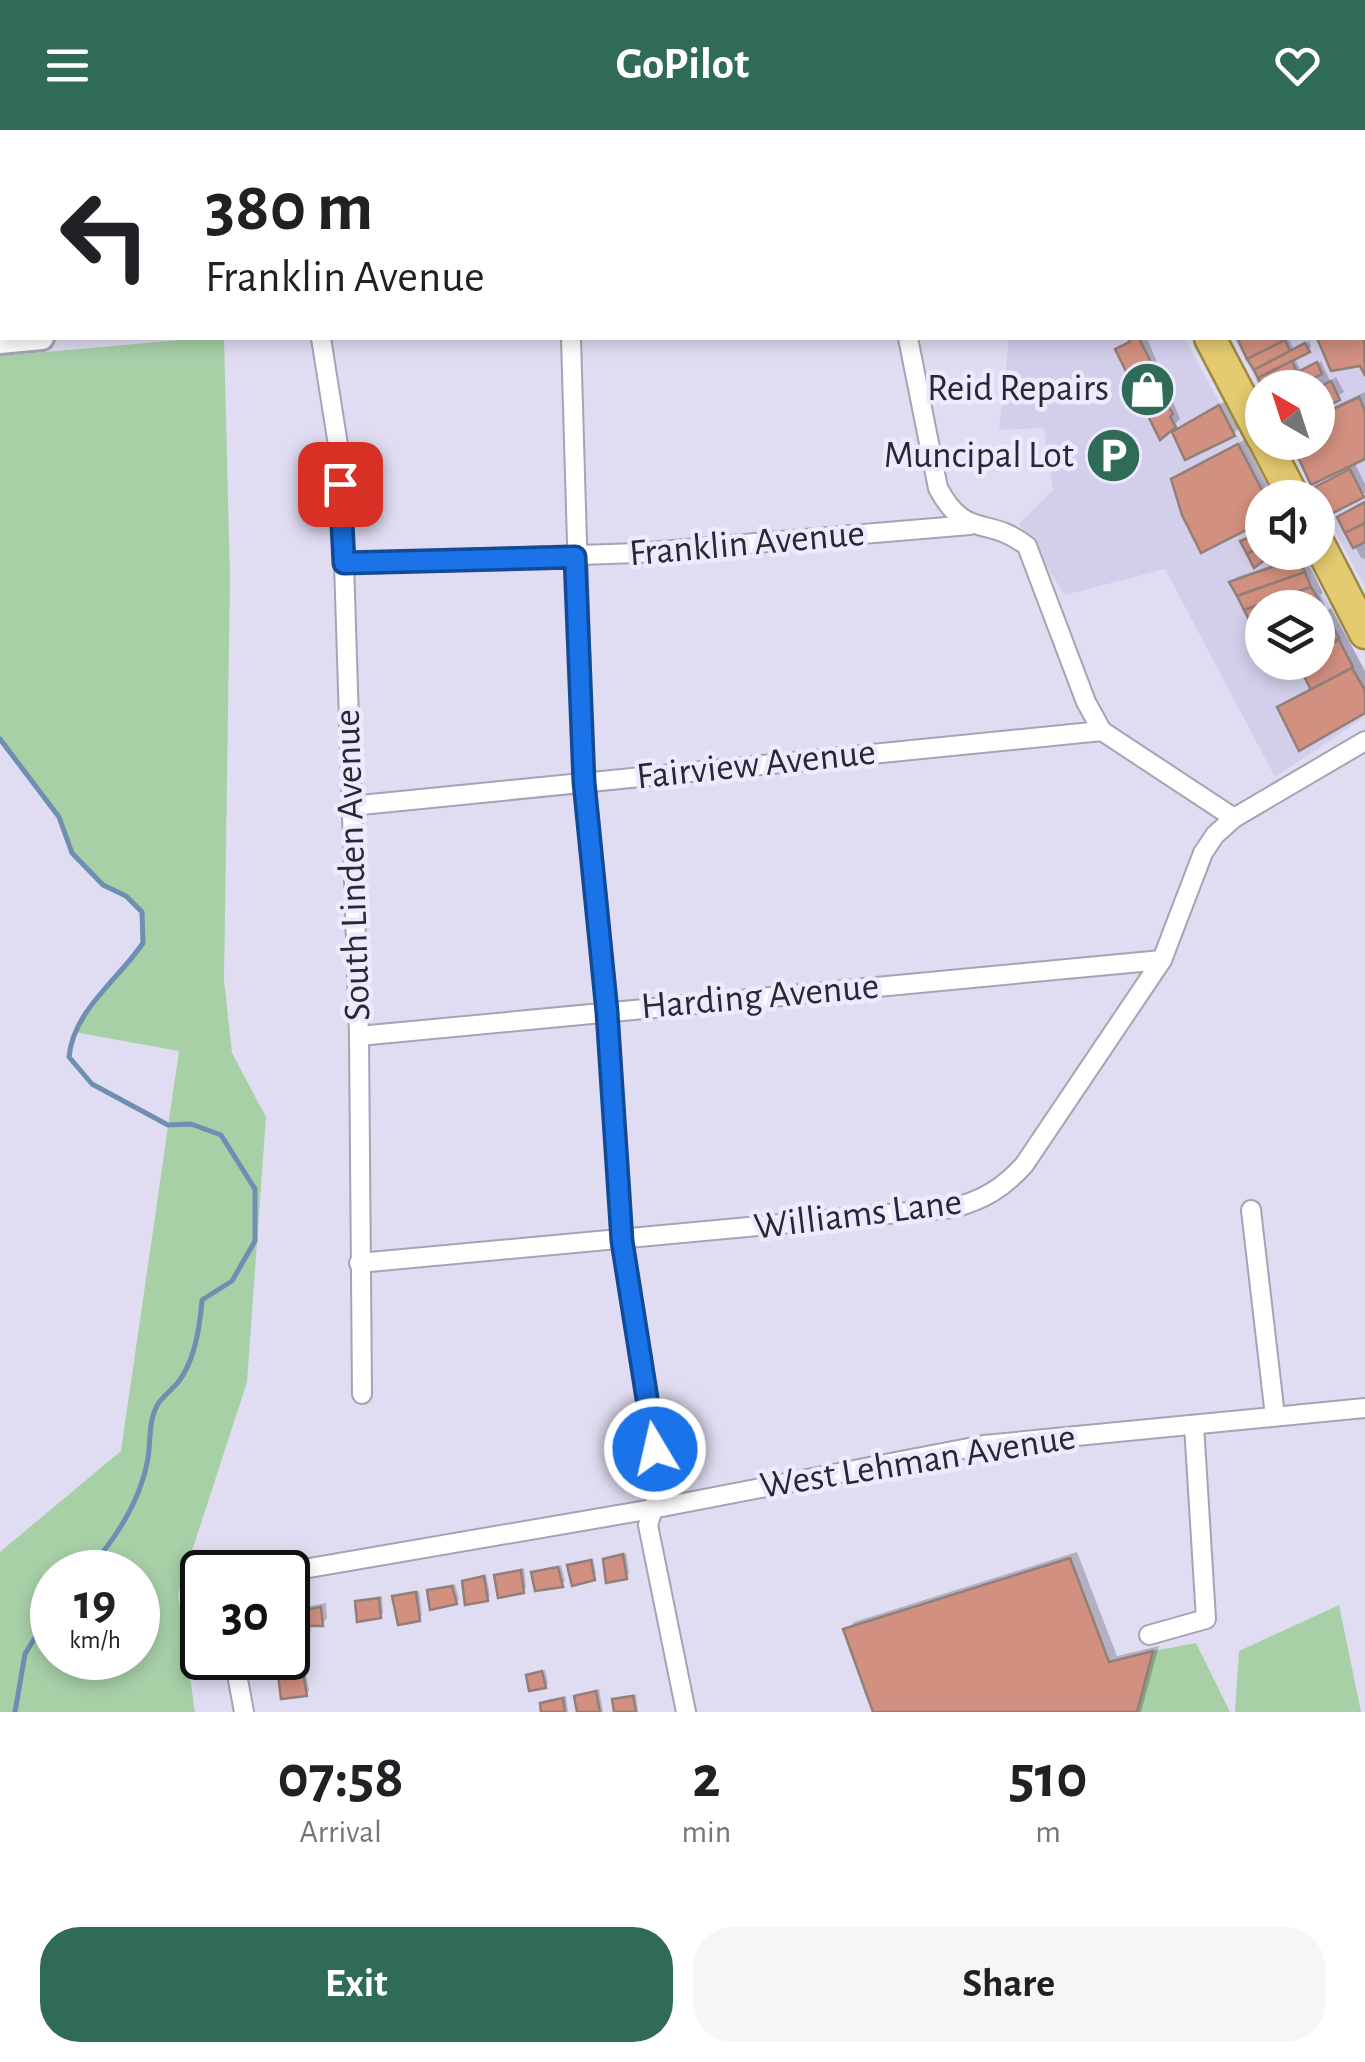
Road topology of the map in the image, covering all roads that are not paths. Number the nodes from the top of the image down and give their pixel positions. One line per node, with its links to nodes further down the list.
1 (321, 340): 8 (street, South Linden Avenue)
2 (570, 340): 7 (street)
3 (908, 340): 6 (street)
4 (1211, 340): 5 (highway)
5 (1245, 404)
6 (970, 525): 7 (street, Franklin Avenue); 11 (street)
7 (575, 557): 8 (street, Franklin Avenue); 13 (street)
8 (344, 563): 14 (street, South Linden Avenue)
9 (1332, 570): 10 (highway)
10 (1365, 633)
11 (1102, 731): 13 (street, Fairview Avenue); 15 (street)
12 (1365, 741): 15 (street, Williams Lane)
13 (584, 782): 14 (street, Fairview Avenue); 17 (street)
14 (350, 806): 18 (street, South Linden Avenue)
15 (1234, 818): 16 (street, Williams Lane)
16 (1162, 960): 17 (street, Harding Avenue); 20 (street, Williams Lane)
17 (607, 1012): 18 (street, Harding Avenue); 20 (street)
18 (359, 1036): 21 (street, South Linden Avenue)
19 (1251, 1210): 24 (street)
20 (622, 1241): 21 (street, Williams Lane); 26 (street)
21 (359, 1264): 22 (street, South Linden Avenue)
22 (362, 1394)
23 (1365, 1408): 24 (street, West Lehman Avenue)
24 (1275, 1416): 25 (street, West Lehman Avenue)
25 (1194, 1425): 26 (street, West Lehman Avenue); 28 (street)
26 (652, 1509): 27 (street, West Lehman Avenue); 31 (street)
27 (310, 1569)
28 (1150, 1635)
29 (238, 1680): 30 (street)
30 (244, 1712)
31 (686, 1712)

